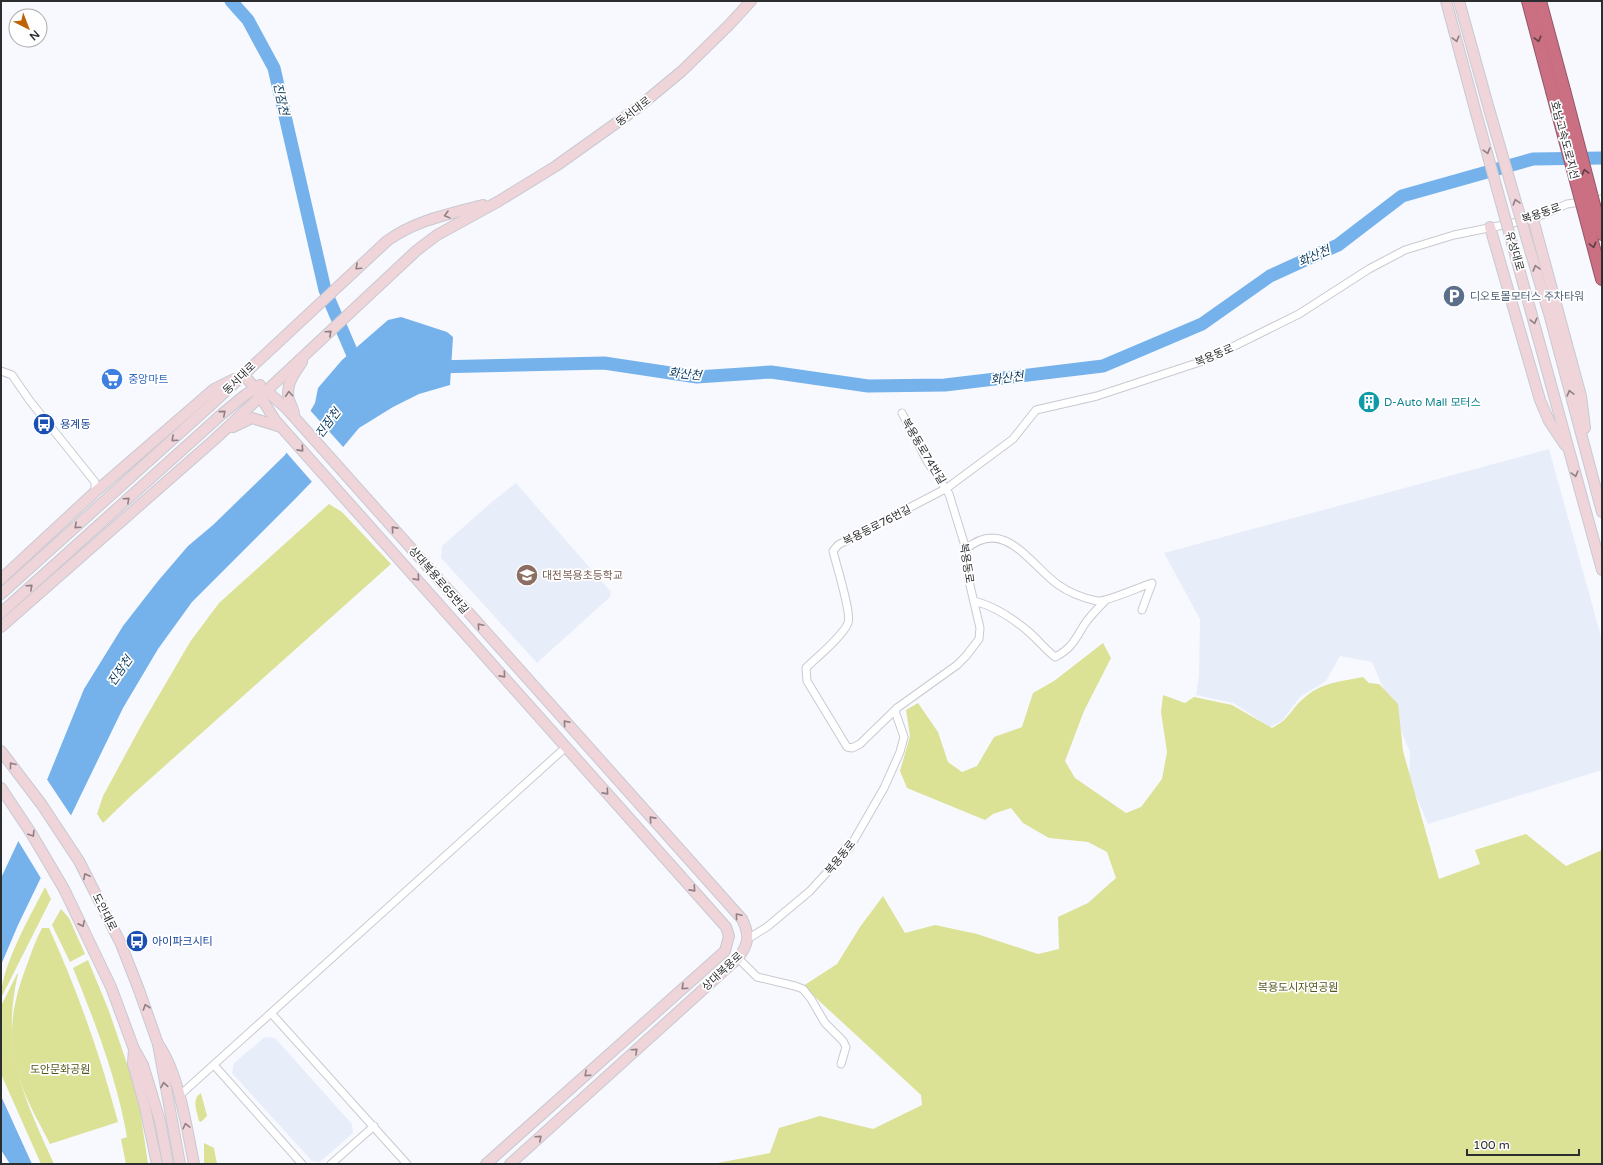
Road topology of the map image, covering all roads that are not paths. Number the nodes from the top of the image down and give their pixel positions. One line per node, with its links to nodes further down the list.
1 (751, 1): 8 (street, 동서대로)
2 (1446, 1): 22 (street, 유성대로, one-way to 22, bridge)
3 (1459, 1): 23 (street, 유성대로, one-way to 3, bridge)
4 (1528, 1): 6 (highway, 호남고속도로지선, one-way to 6)
5 (1540, 1): 6 (highway, 호남고속도로지선)
6 (1558, 90): 9 (highway, 호남고속도로지선, bridge)
7 (1602, 199): 10 (street, 복용동로)
8 (499, 201): 14 (street, 동서대로, one-way to 8); 16 (street, 동서대로, one-way to 16)
9 (1590, 210): 12 (highway, 호남고속도로지선); 13 (highway, 호남고속도로지선, one-way to 13)
10 (1533, 219): 11 (street, 복용동로); 23 (street)
11 (1490, 227): 22 (street); 24 (street, 복용동로)
12 (1602, 234)
13 (1602, 279)
14 (310, 349): 17 (street, 동서대로); 19 (street, one-way to 14)
15 (1, 371): 25 (street)
16 (243, 374): 17 (street); 25 (street); 30 (street, 동서대로, one-way to 30)
17 (260, 391): 19 (street, 상대복용로65번길); 20 (street, 상대복용로65번길); 21 (street); 34 (street, 동서대로, one-way to 17)
18 (902, 413): 24 (street, 복용동로74번길)
19 (294, 417): 41 (street, 상대복용로65번길, one-way to 19)
20 (277, 424): 21 (street); 37 (street, 상대복용로65번길, one-way to 37)
21 (214, 440): 35 (street)
22 (1570, 453): 28 (street, 유성대로, one-way to 28)
23 (1589, 464): 26 (street, 유성대로)
24 (947, 488): 27 (street, 복용동로); 36 (street, 복용동로76번길)
25 (96, 492): 29 (street)
26 (1602, 512)
27 (966, 548): 31 (street, 복용동로); 32 (street)
28 (1602, 570)
29 (1, 579)
30 (1, 594)
31 (974, 601): 32 (street); 36 (street, 복용동로)
32 (1105, 601): 33 (street)
33 (1142, 610)
34 (1, 614)
35 (1, 627)
36 (897, 708): 41 (street, 복용동로)
37 (566, 747): 39 (street, 상대복용로65번길); 43 (street)
38 (1, 751): 44 (street, 도안대로, one-way to 38)
39 (580, 763): 57 (street, 상대복용로, one-way to 57)
40 (1, 788): 45 (street, one-way to 45)
41 (749, 938): 42 (street, 상대복용로)
42 (738, 958): 46 (street); 58 (street, 상대복용로, one-way to 42)
43 (272, 1013): 47 (street); 49 (street)
44 (158, 1044): 48 (street); 52 (street, 도안대로, one-way to 44)
45 (134, 1049): 50 (street); 51 (street)
46 (841, 1064)
47 (214, 1065): 48 (street); 54 (street)
48 (179, 1096): 53 (street, one-way to 48)
49 (374, 1126): 55 (street); 56 (street)
50 (157, 1164)
51 (168, 1164)
52 (180, 1164)
53 (194, 1164)
54 (302, 1164)
55 (331, 1164)
56 (407, 1164)
57 (486, 1164)
58 (510, 1164)

